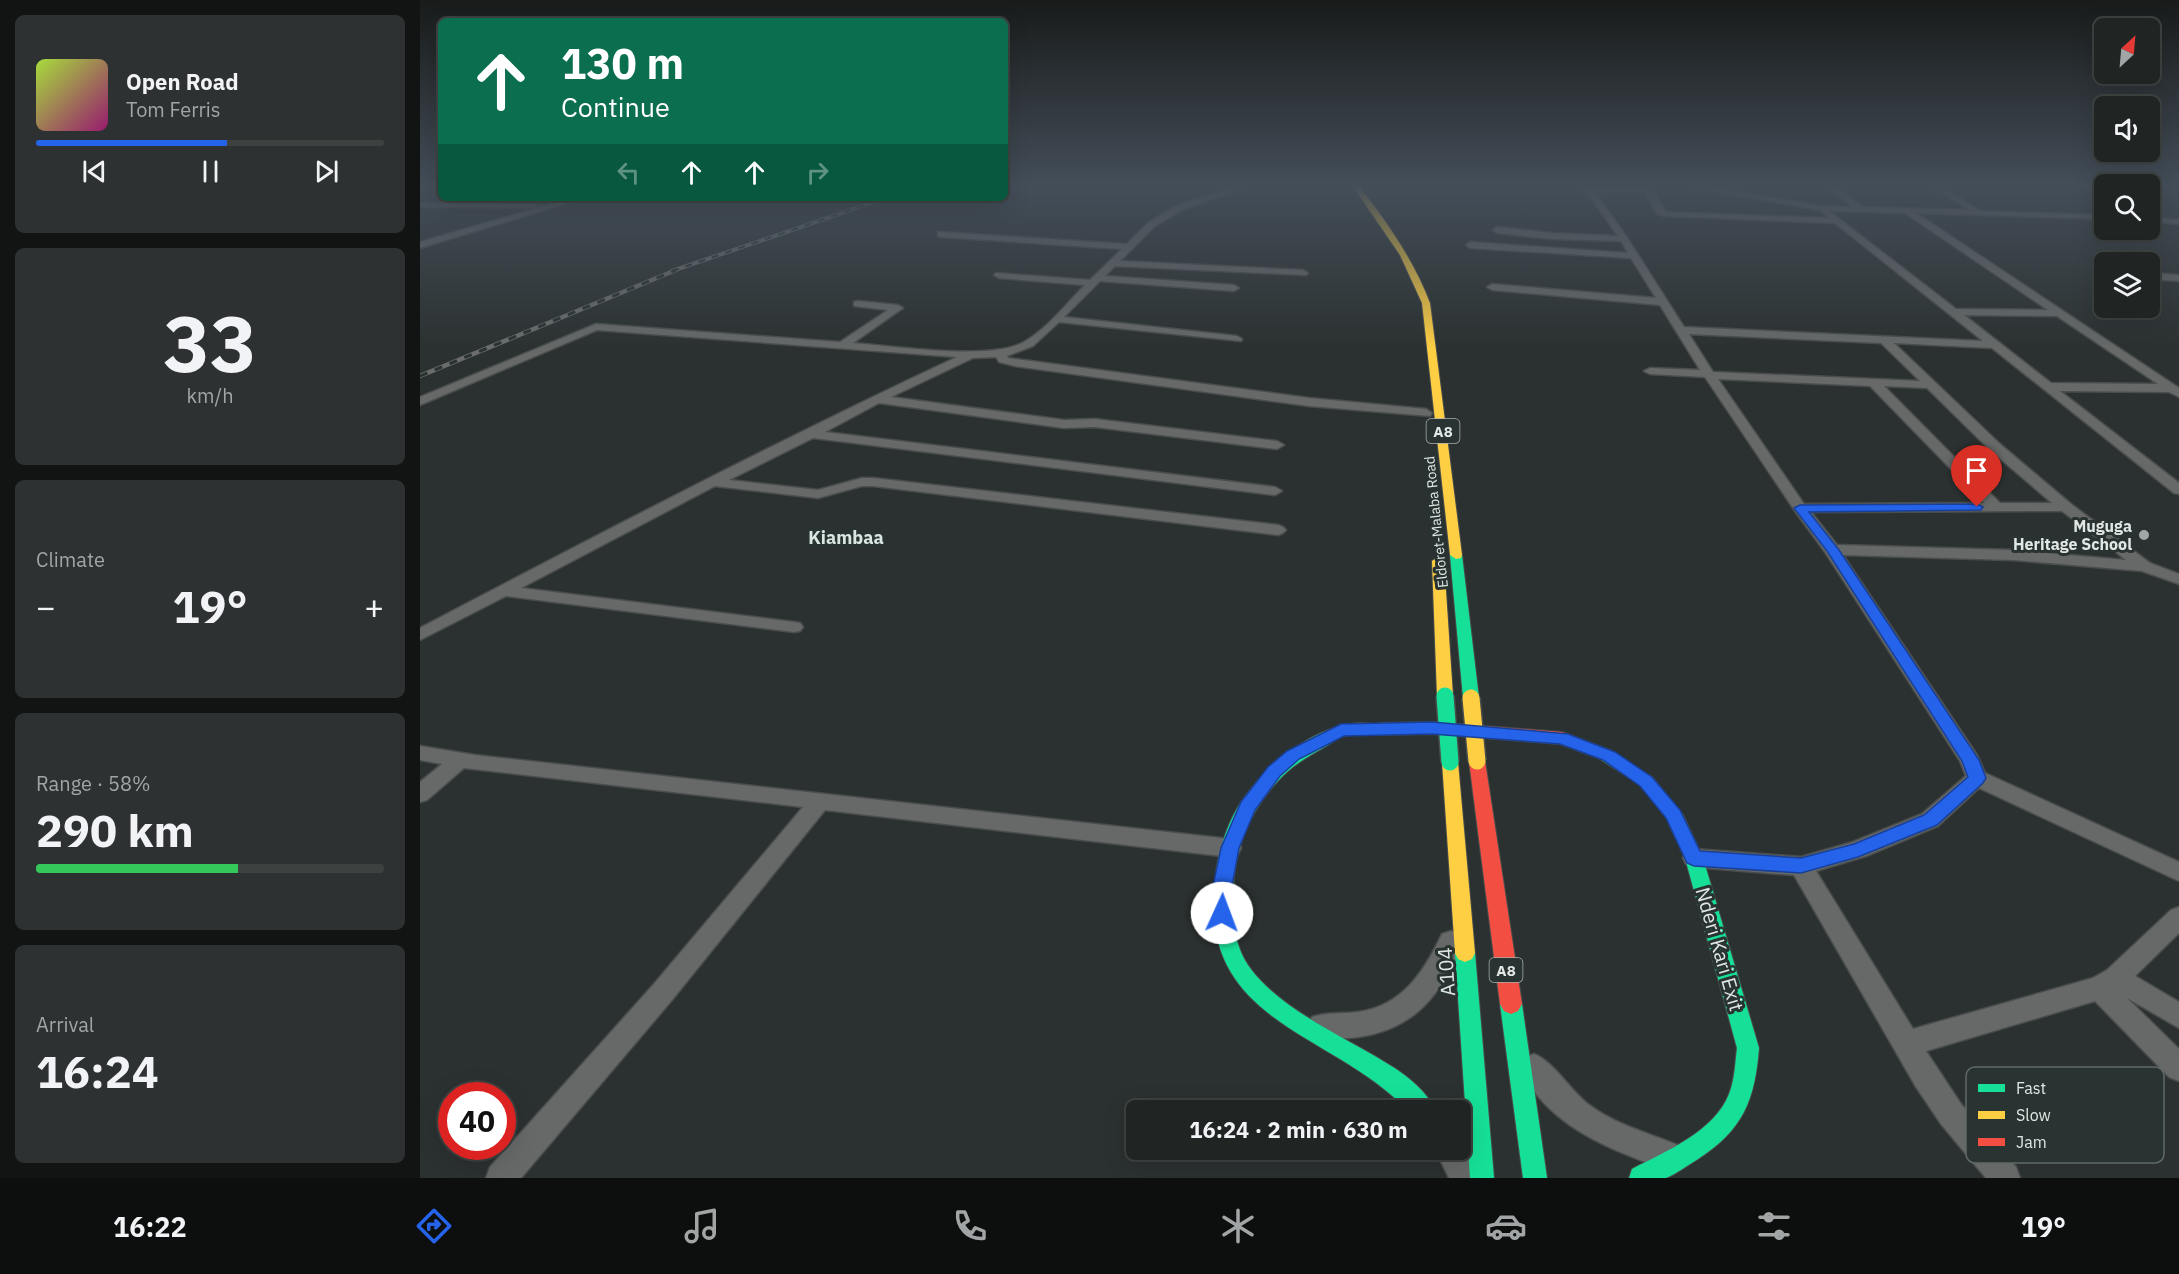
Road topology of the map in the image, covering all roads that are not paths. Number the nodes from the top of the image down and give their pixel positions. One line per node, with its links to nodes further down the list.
1 (437, 240): 9 (street)
2 (1027, 240): 11 (street)
3 (1135, 240): 11 (street)
4 (1387, 240): 41 (main road, Eldoret-Malaba Road / A8)
5 (1397, 240): 75 (main road, Eldoret-Malaba Road / A8, bridge)
6 (1625, 240): 12 (street)
7 (1862, 240): 23 (street)
8 (1949, 240): 24 (street)
9 (420, 245)
10 (1470, 245): 12 (street)
11 (1128, 247): 13 (street)
12 (1635, 256): 21 (street)
13 (1113, 263): 14 (street); 18 (street)
14 (1302, 273)
15 (999, 275): 18 (street)
16 (2160, 277): 17 (street)
17 (2179, 278)
18 (1094, 281): 20 (street); 25 (street)
19 (1492, 287): 21 (street)
20 (1234, 288)
21 (1664, 302): 26 (street)
22 (858, 304): 29 (street)
23 (1953, 312): 24 (street); 30 (street)
24 (2059, 313): 38 (street)
25 (1057, 319): 27 (street); 31 (street)
26 (1681, 330): 28 (street); 34 (street)
27 (1238, 339)
28 (1885, 341): 30 (street); 36 (street)
29 (843, 345): 32 (street); 40 (street)
30 (1995, 345): 37 (street)
31 (1000, 354): 32 (street); 41 (street)
32 (971, 355): 39 (street)
33 (1650, 371): 34 (street)
34 (1709, 374): 35 (street); 50 (street)
35 (1874, 383): 36 (street); 48 (street)
36 (1930, 385): 49 (street)
37 (2049, 387): 38 (street); 46 (street)
38 (2176, 390)
39 (877, 399): 42 (street); 43 (street)
40 (420, 401)
41 (1426, 413): 44 (main road, Eldoret-Malaba Road / A8)
42 (811, 434): 45 (street); 47 (street)
43 (1277, 445)
44 (1429, 449)
45 (713, 482): 51 (street); 57 (street)
46 (2179, 490)
47 (1275, 491)
48 (1996, 507): 49 (street); 50 (street)
49 (2066, 507): 54 (street)
50 (1800, 508): 53 (street)
51 (1278, 530)
52 (1437, 544): 62 (main road, Eldoret-Malaba Road / A8, bridge)
53 (1832, 550): 54 (street); 63 (street)
54 (2145, 567): 55 (street); 56 (street)
55 (2179, 567)
56 (2179, 579)
57 (503, 591): 58 (street); 59 (street)
58 (794, 627)
59 (420, 635)
60 (420, 753): 61 (street)
61 (461, 759): 64 (street); 65 (street)
62 (1450, 762): 70 (main road, A104 / A8)
63 (1977, 778): 68 (street); 69 (street)
64 (420, 794)
65 (820, 801): 66 (street); 83 (street)
66 (1230, 848): 67 (main road, Nderi Kari Exit); 74 (main road)
67 (1694, 858): 68 (street); 80 (main road, Nderi Kari Exit)
68 (1801, 866): 76 (street)
69 (2179, 872)
70 (1461, 913): 74 (street); 85 (main road, A104 / A8)
71 (2179, 917): 72 (street)
72 (2108, 983): 73 (street); 76 (street); 77 (street)
73 (2179, 1016)
74 (1303, 1025): 78 (main road)
75 (1516, 1043): 80 (street); 86 (main road, A8)
76 (1906, 1044): 79 (street)
77 (2179, 1068)
78 (1413, 1100)
79 (1966, 1131)
80 (1675, 1157): 87 (main road, Nderi Kari Exit)
81 (1455, 1160): 84 (street)
82 (1993, 1163): 88 (street)
83 (501, 1178)
84 (1464, 1178)
85 (1482, 1178)
86 (1535, 1178)
87 (1641, 1178)
88 (2005, 1178)

